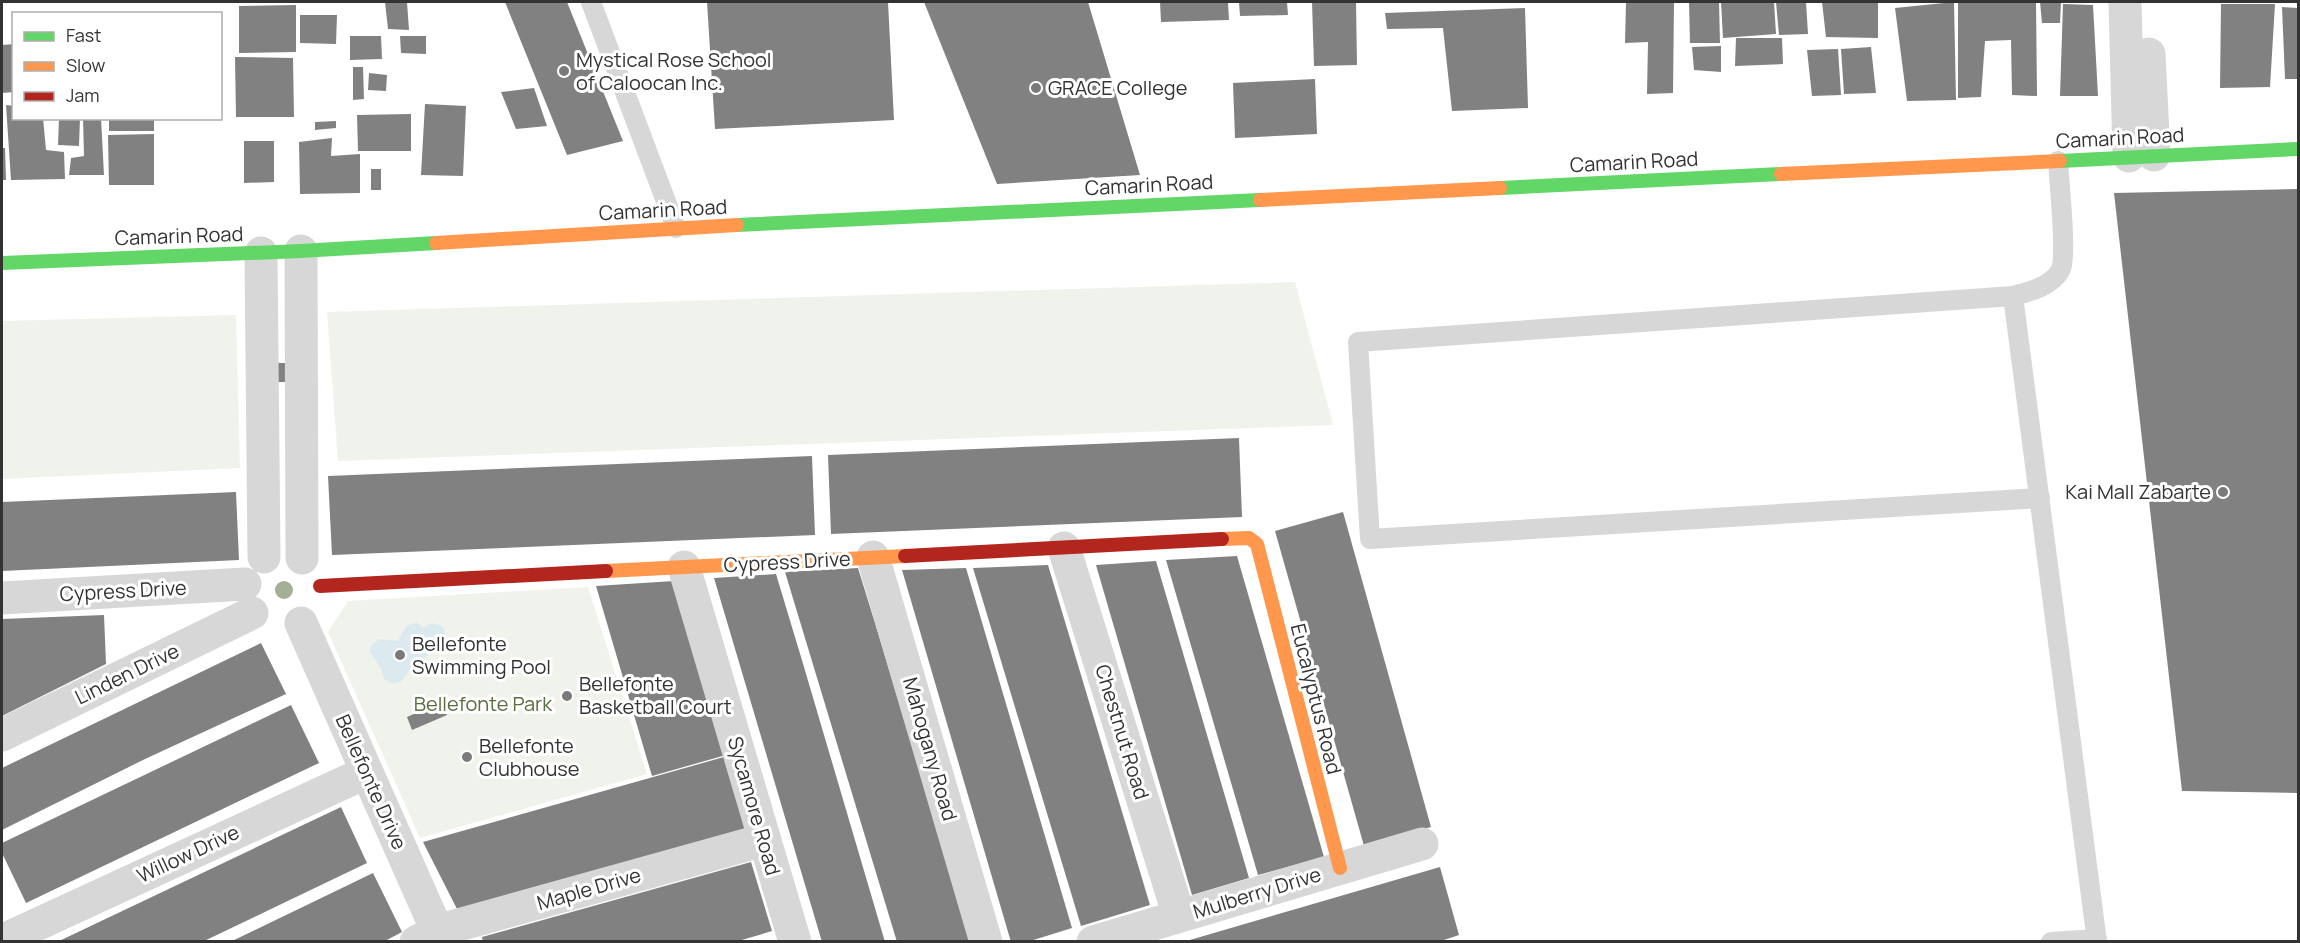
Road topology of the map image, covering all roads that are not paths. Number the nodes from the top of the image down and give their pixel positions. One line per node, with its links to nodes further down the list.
1 (591, 2): 7 (lane)
2 (2125, 2): 5 (street)
3 (2147, 2): 5 (street)
4 (2298, 149): 5 (main road, Camarin Road)
5 (2141, 156): 6 (main road, Camarin Road)
6 (2058, 161): 7 (main road, Camarin Road); 11 (lane)
7 (676, 228): 8 (main road, Camarin Road)
8 (301, 251): 9 (main road, Camarin Road); 17 (street)
9 (261, 253): 10 (main road, Camarin Road); 15 (street)
10 (2, 263)
11 (2013, 296): 12 (lane); 12 (lane)
12 (2040, 498): 31 (lane)
13 (1253, 540): 14 (main road, Cypress Drive); 27 (main road, Eucalyptus Road)
14 (1064, 548): 16 (main road, Cypress Drive); 28 (street, Chestnut Road)
15 (264, 557): 17 (street); 21 (street)
16 (873, 557): 18 (main road, Cypress Drive); 33 (street, Mahogany Road)
17 (302, 558): 19 (street)
18 (684, 567): 19 (main road, Cypress Drive); 25 (street, Sycamore Road)
19 (320, 586): 22 (street)
20 (2, 598): 21 (street, Cypress Drive)
21 (248, 599): 22 (street); 23 (street, Linden Drive)
22 (301, 623): 24 (street, Bellefonte Drive)
23 (2, 735)
24 (367, 772): 29 (street, Willow Drive); 30 (street, Bellefonte Drive)
25 (764, 840): 30 (street, Maple Drive); 32 (street, Sycamore Road)
26 (1422, 844): 27 (street, Mulberry Drive)
27 (1340, 868): 28 (street, Mulberry Drive)
28 (1179, 916): 34 (street, Mulberry Drive)
29 (8, 933)
30 (431, 938)
31 (2097, 940): 35 (lane)
32 (795, 942)
33 (986, 942)
34 (1093, 942)
35 (2051, 942)

